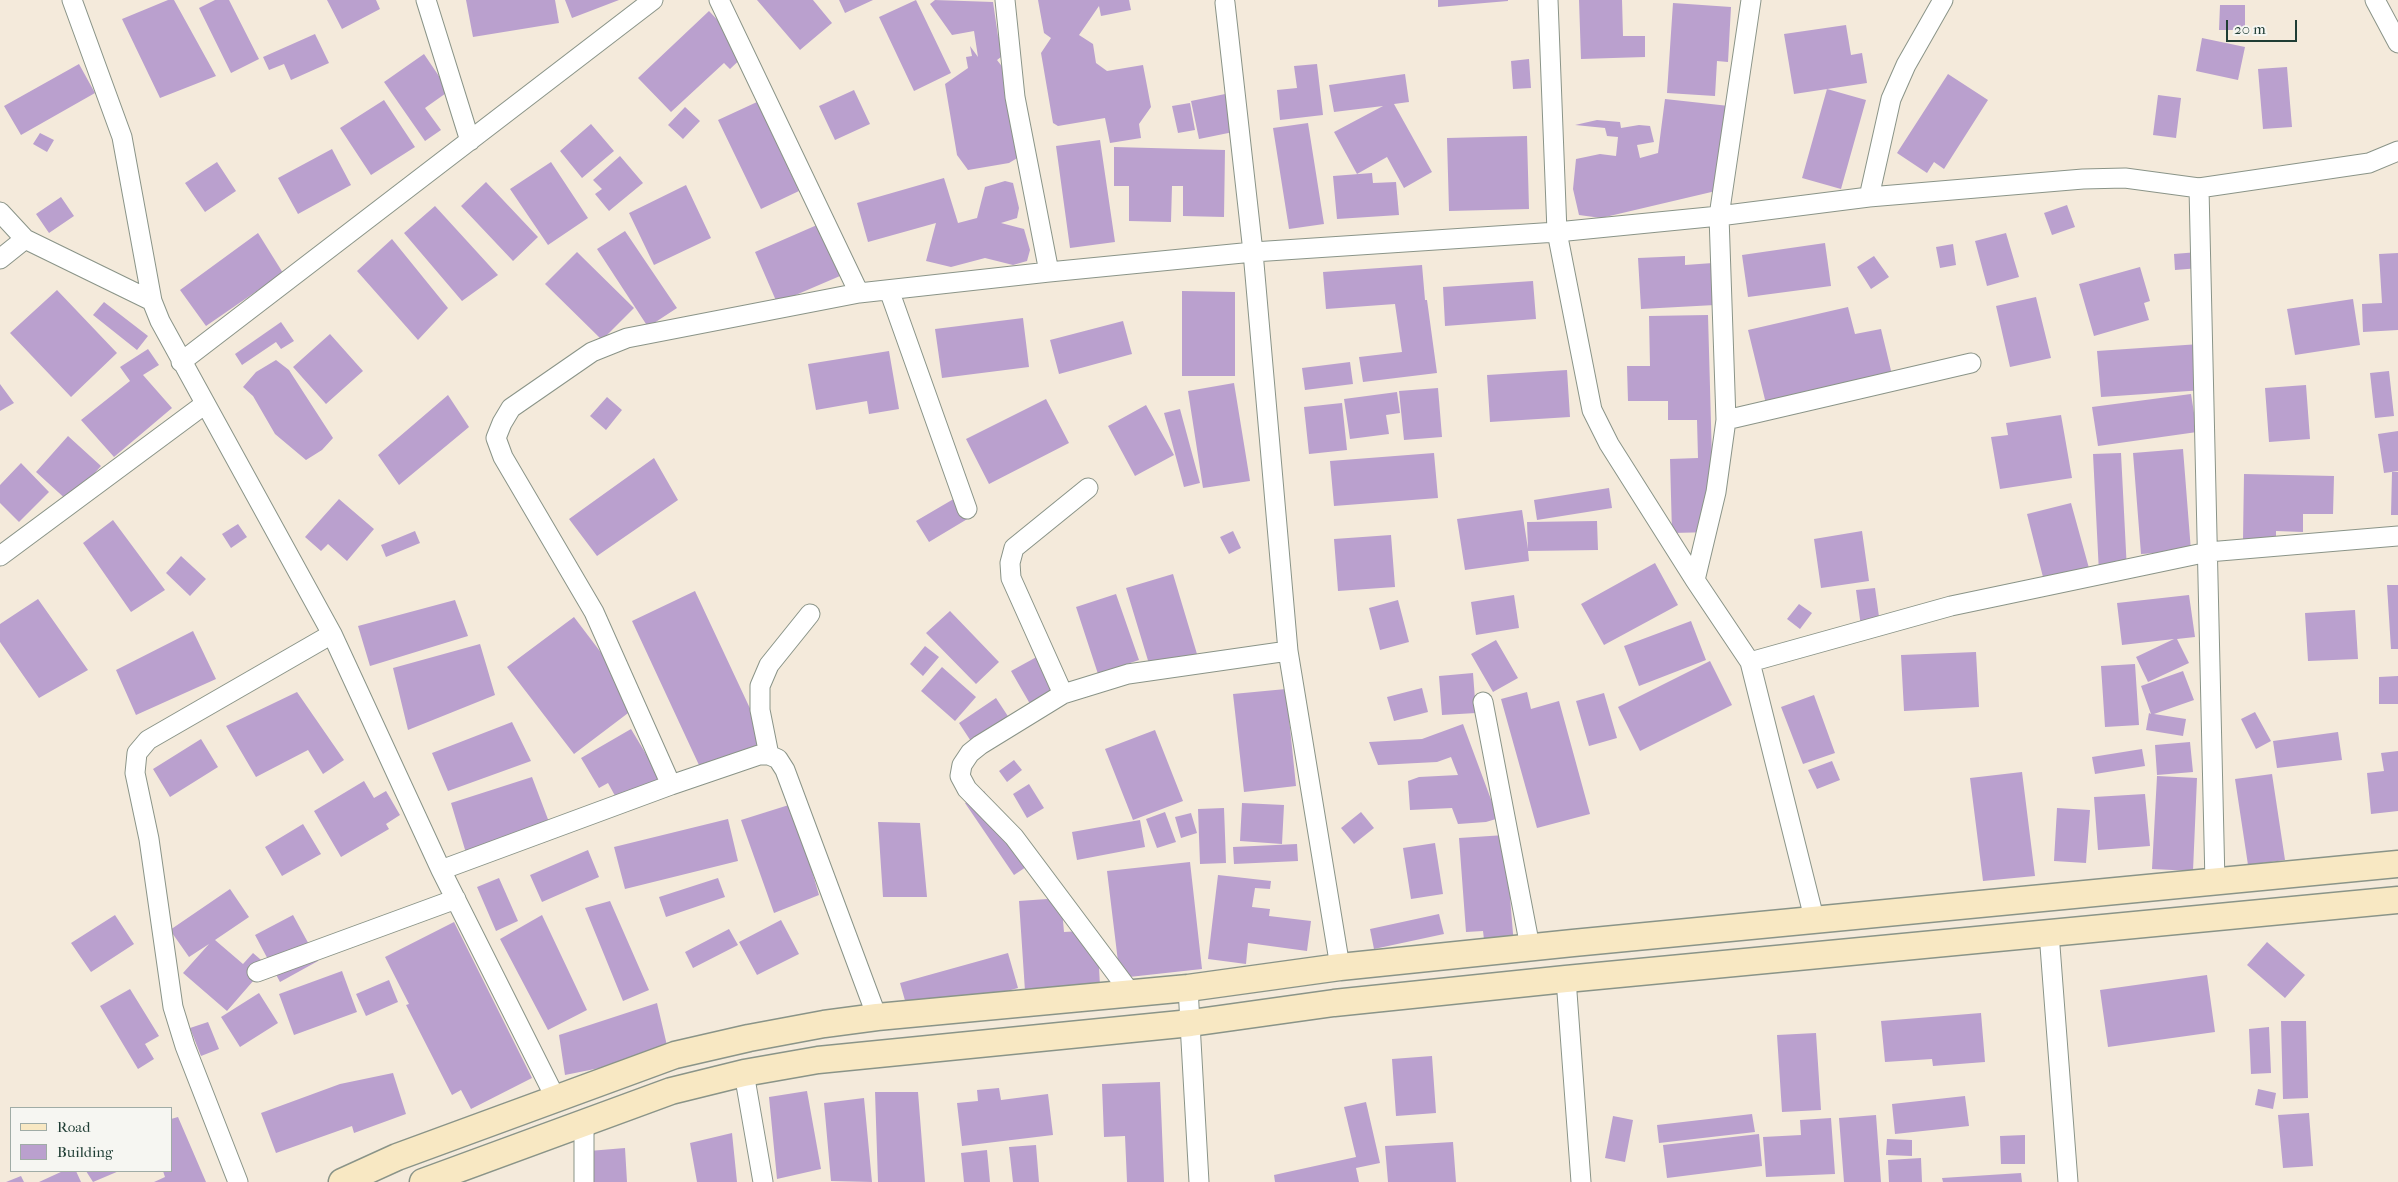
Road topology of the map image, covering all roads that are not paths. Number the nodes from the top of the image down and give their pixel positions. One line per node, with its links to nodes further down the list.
1 (426, 0): 12 (street)
2 (653, 0): 12 (street)
3 (719, 0): 24 (street)
4 (1005, 0): 22 (street)
5 (1548, 0): 18 (street)
6 (1751, 0): 17 (street)
7 (1943, 0): 15 (street)
8 (2375, 0): 11 (street)
9 (75, 1): 25 (street)
10 (1225, 3): 20 (street)
11 (2398, 43)
12 (470, 141): 26 (street)
13 (2398, 151): 14 (street)
14 (2199, 188): 15 (street); 33 (street)
15 (1869, 197): 17 (street)
16 (0, 212): 19 (street)
17 (1719, 216): 18 (street); 29 (street)
18 (1557, 232): 20 (street); 35 (street)
19 (25, 238): 21 (street); 25 (street)
20 (1253, 252): 22 (street); 38 (street)
21 (0, 259)
22 (1049, 272): 23 (street)
23 (889, 290): 24 (street); 31 (street)
24 (860, 293): 43 (street)
25 (152, 301): 26 (street)
26 (181, 362): 28 (street)
27 (1971, 363): 29 (street)
28 (205, 404): 34 (street); 37 (street)
29 (1726, 420): 35 (street)
30 (1088, 488): 40 (street)
31 (967, 509)
32 (2398, 536): 33 (street)
33 (2208, 552): 39 (street); 46 (street)
34 (0, 556)
35 (1695, 580): 39 (street)
36 (810, 614): 42 (street)
37 (332, 634): 45 (street); 62 (street)
38 (1288, 651): 40 (street); 52 (street)
39 (1750, 662): 49 (street)
40 (1063, 694): 56 (street)
41 (1483, 702): 51 (street)
42 (769, 755): 43 (street); 57 (street)
43 (671, 785): 45 (street)
44 (2398, 864): 46 (main road)
45 (441, 870): 47 (street)
46 (2215, 882): 49 (main road)
47 (456, 900): 53 (street); 60 (street)
48 (2398, 900): 50 (main road)
49 (1814, 918): 51 (main road)
50 (2049, 933): 54 (main road); 69 (street)
51 (1530, 947): 52 (main road)
52 (1340, 967): 55 (main road)
53 (257, 972)
54 (1566, 979): 58 (main road); 68 (street)
55 (1188, 988): 56 (main road); 58 (street)
56 (1130, 992): 57 (main road)
57 (877, 1017): 60 (main road)
58 (1190, 1023): 59 (main road); 67 (street)
59 (744, 1073): 61 (main road); 66 (street)
60 (556, 1099): 63 (main road)
61 (584, 1122): 64 (main road); 65 (street)
62 (238, 1182)
63 (342, 1182)
64 (423, 1182)
65 (584, 1182)
66 (763, 1182)
67 (1199, 1182)
68 (1581, 1182)
69 (2068, 1182)

